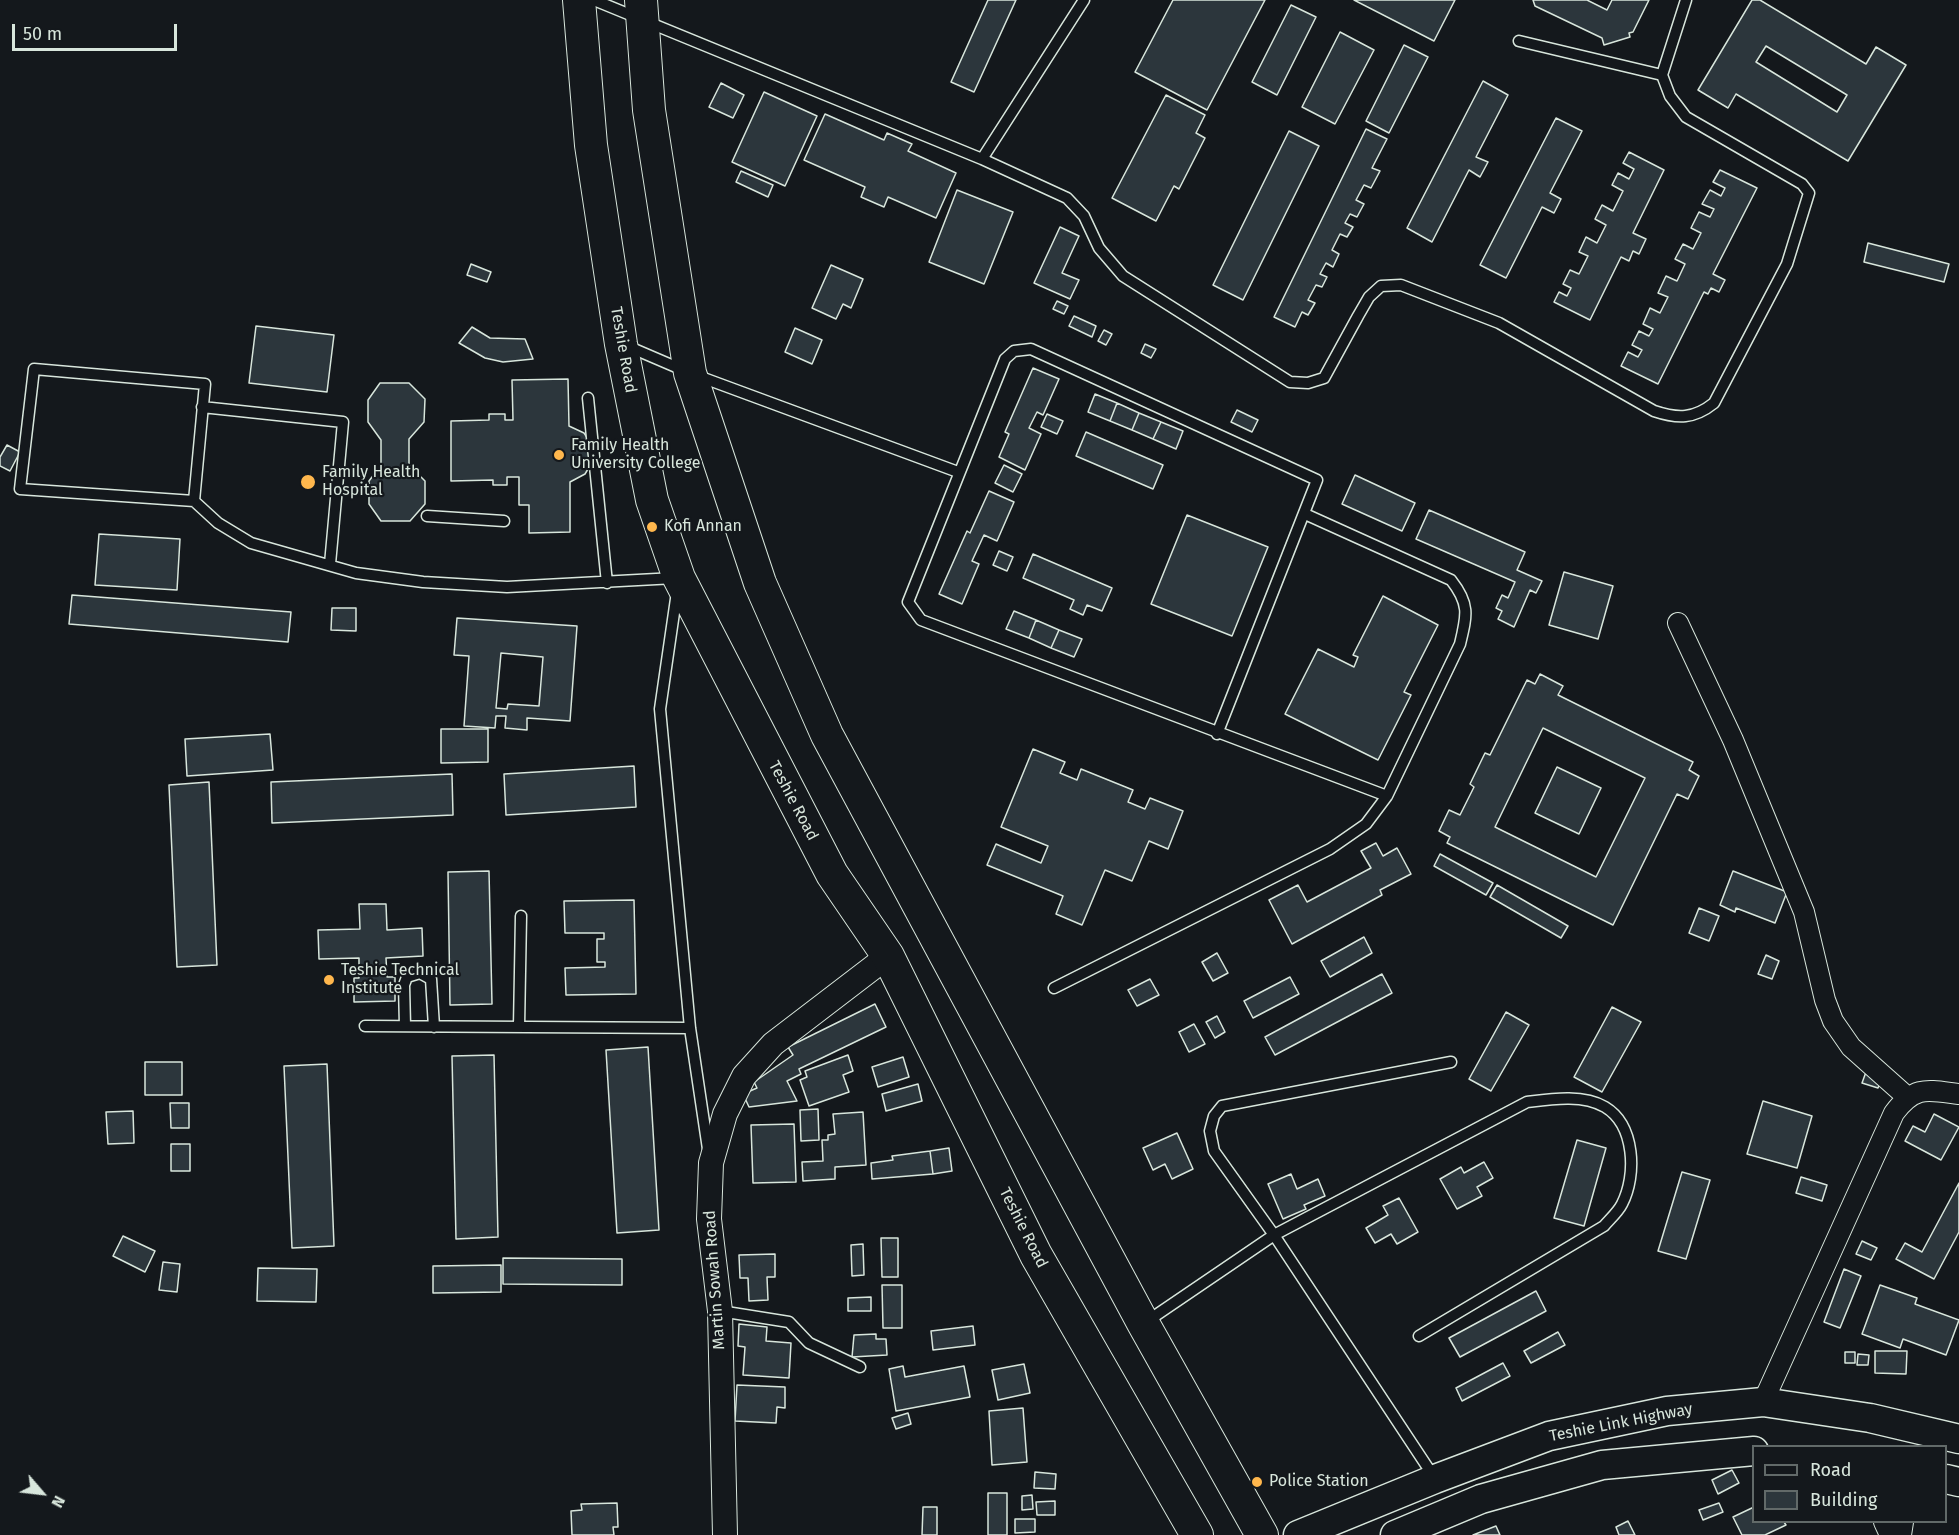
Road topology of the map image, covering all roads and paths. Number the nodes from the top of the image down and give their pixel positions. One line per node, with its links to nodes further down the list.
1 (579, 0): 9 (main road, Teshie Road)
2 (594, 0): 5 (lane)
3 (1084, 0): 8 (lane)
4 (1686, 0): 7 (lane)
5 (641, 10): 8 (lane); 10 (main road)
6 (1519, 41): 7 (lane)
7 (1662, 75): 8 (lane)
8 (981, 159)
9 (621, 344): 10 (lane); 19 (main road, Teshie Road)
10 (690, 373): 13 (lane); 38 (main road)
11 (588, 399): 20 (lane)
12 (202, 407): 14 (lane); 14 (lane); 18 (lane)
13 (958, 472): 15 (lane); 22 (lane)
14 (195, 501): 18 (lane)
15 (1305, 514): 22 (lane); 23 (lane)
16 (428, 516): 17 (lane)
17 (504, 521)
18 (330, 564): 20 (lane)
19 (679, 578): 20 (lane); 25 (main road, Teshie Road); 31 (lane)
20 (607, 583)
21 (1678, 623): 34 (street)
22 (1217, 734): 23 (lane)
23 (1387, 796): 26 (lane)
24 (521, 916): 30 (lane)
25 (888, 956): 35 (street, Martin Sowah Road); 46 (main road, Teshie Road)
26 (1054, 988)
27 (364, 1026): 28 (lane)
28 (405, 1026): 29 (lane); 29 (lane)
29 (434, 1027): 30 (lane)
30 (519, 1027): 31 (lane)
31 (690, 1028): 35 (lane)
32 (1451, 1062): 36 (lane)
33 (1959, 1094): 34 (street)
34 (1906, 1096): 41 (street)
35 (711, 1163): 37 (street, Martin Sowah Road)
36 (1274, 1235): 38 (lane); 39 (lane); 44 (lane)
37 (720, 1311): 40 (lane); 45 (street, Martin Sowah Road)
38 (1143, 1323): 47 (main road)
39 (1419, 1336)
40 (860, 1367)
41 (1763, 1402): 42 (main road, Teshie Link Highway); 44 (main road, Teshie Link Highway)
42 (1959, 1439)
43 (1752, 1451): 49 (main road)
44 (1435, 1479): 48 (main road, Teshie Link Highway)
45 (725, 1535)
46 (1197, 1535)
47 (1262, 1535)
48 (1298, 1535)
49 (1395, 1535)

